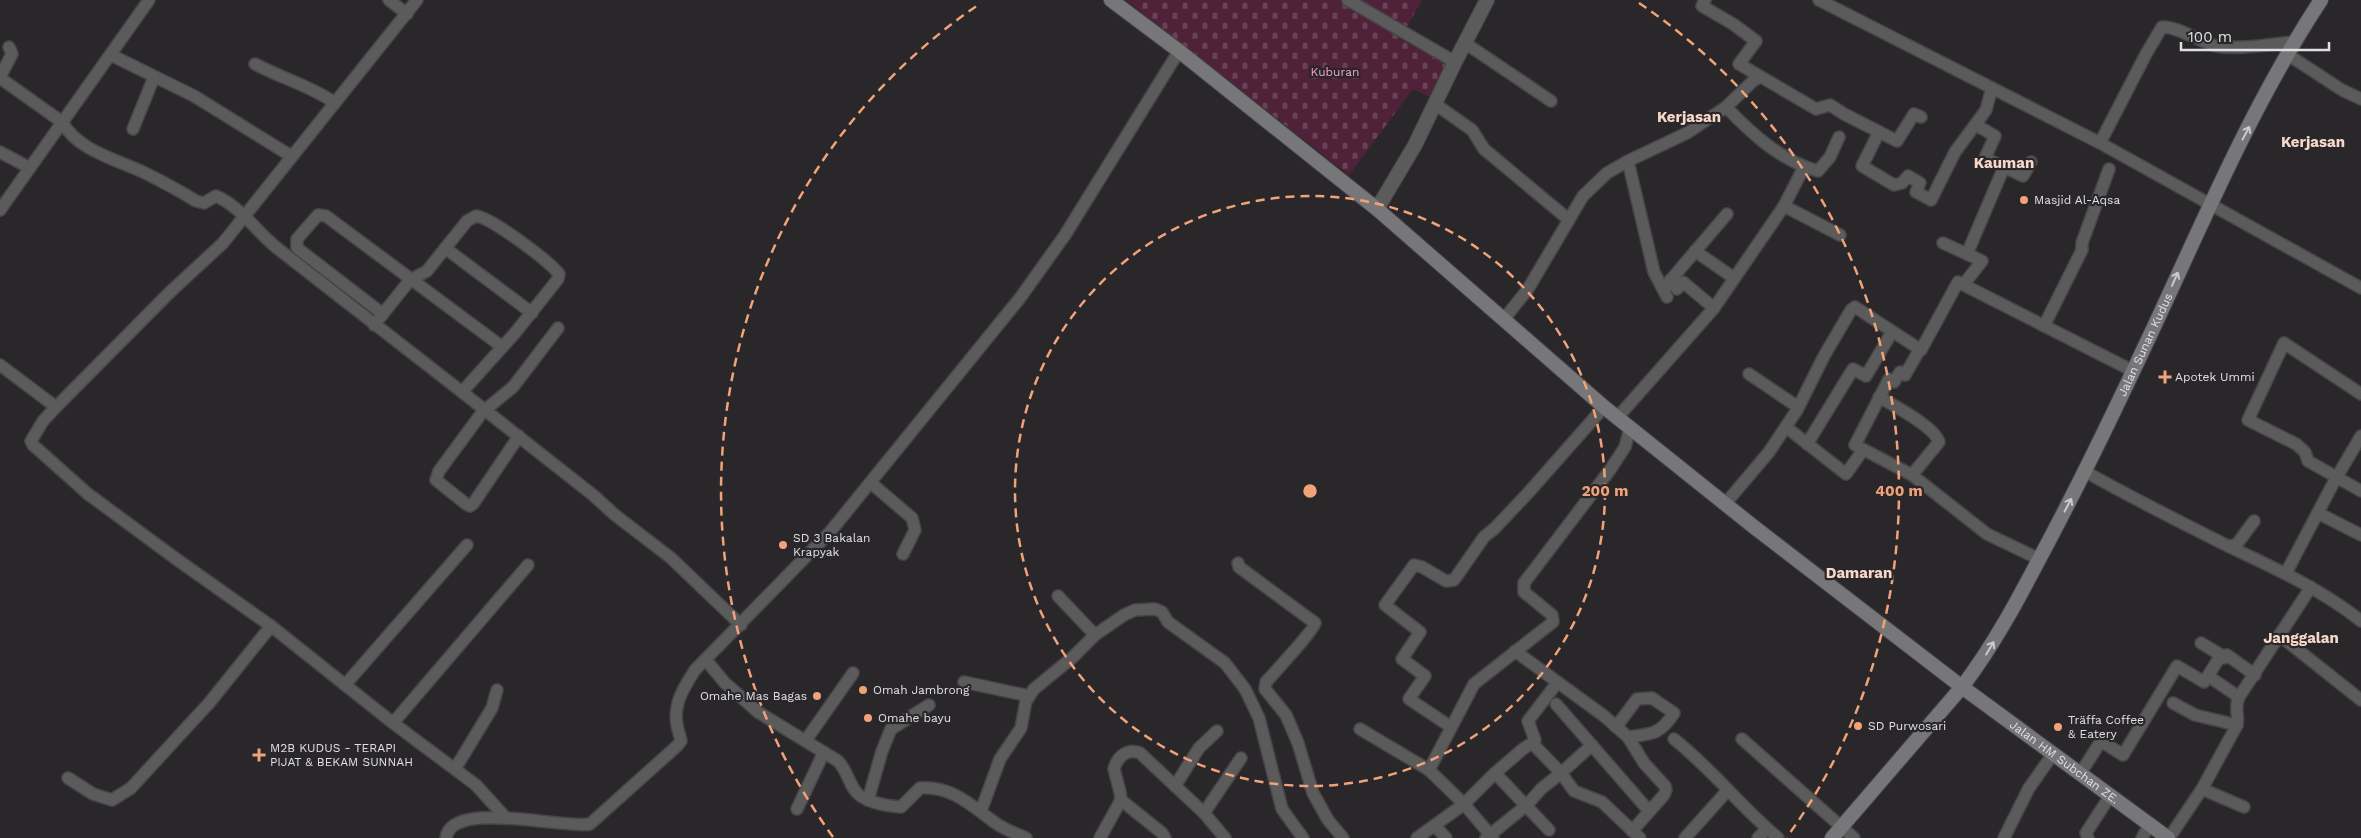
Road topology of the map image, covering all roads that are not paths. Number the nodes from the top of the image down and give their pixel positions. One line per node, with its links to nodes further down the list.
1 (149, 0): 15 (street)
2 (389, 0): 10 (street)
3 (418, 0): 10 (street)
4 (1111, 0): 14 (main road, Jalan HM Subchan ZE.)
5 (1348, 0): 16 (street)
6 (1487, 0): 11 (street)
7 (1705, 0): 20 (street)
8 (1819, 0): 21 (street)
9 (2321, 0): 13 (main road, Jalan Sunan Kudus)
10 (406, 14): 24 (street)
11 (1465, 43): 16 (street); 23 (street)
12 (9, 47): 18 (street)
13 (2290, 48): 22 (street); 33 (street); 43 (main road, Jalan Sunan Kudus, one-way to 13)
14 (1179, 51): 45 (main road, Jalan HM Subchan ZE.); 91 (street)
15 (111, 55): 19 (street); 28 (street)
16 (1454, 62): 25 (street)
17 (255, 64): 24 (street)
18 (0, 77): 28 (street)
19 (154, 77): 30 (street); 35 (street)
20 (1761, 77): 26 (street); 31 (street)
21 (1992, 88): 29 (street); 33 (street)
22 (2361, 99)
23 (1551, 101)
24 (335, 103): 35 (street)
25 (1435, 104): 45 (street); 50 (street)
26 (1726, 107): 36 (street); 38 (street)
27 (1921, 117): 31 (street)
28 (62, 122): 40 (street); 49 (street)
29 (1976, 125): 39 (street); 42 (street)
30 (133, 129)
31 (1879, 132): 42 (street)
32 (1839, 137): 38 (street)
33 (2100, 143): 43 (street)
34 (0, 152): 40 (street)
35 (292, 156): 49 (street)
36 (1628, 161): 50 (street); 60 (street)
37 (2030, 162): 39 (street)
38 (1804, 167): 44 (street)
39 (2004, 167): 55 (street)
40 (30, 168): 46 (street)
41 (2109, 169): 66 (street)
42 (1931, 200): 47 (street)
43 (2210, 203): 59 (street); 72 (main road, Jalan Sunan Kudus, one-way to 43)
44 (1784, 206): 51 (street); 56 (street)
45 (1377, 209): 64 (main road, Jalan HM Subchan ZE.)
46 (0, 210)
47 (1925, 211)
48 (1727, 214): 54 (street)
49 (245, 216): 65 (street); 77 (street)
50 (1568, 219): 64 (street)
51 (1840, 235)
52 (1943, 243): 55 (street)
53 (445, 248): 57 (street); 62 (street); 62 (street)
54 (1695, 251): 56 (street); 60 (street)
55 (1967, 254): 58 (street)
56 (1734, 278): 61 (street)
57 (410, 280): 63 (street); 63 (street); 69 (street)
58 (1964, 284): 66 (street); 70 (street)
59 (2361, 288)
60 (1667, 289): 61 (street)
61 (1714, 308): 81 (street)
62 (532, 313): 69 (street)
63 (383, 314): 65 (street)
64 (1504, 319): 78 (main road, Jalan HM Subchan ZE.)
65 (374, 325): 74 (street)
66 (2044, 326): 72 (street)
67 (558, 328): 80 (street)
68 (1892, 332): 70 (street); 79 (street); 86 (street)
69 (502, 346): 74 (street)
70 (1920, 349): 76 (street)
71 (0, 365): 77 (street)
72 (2133, 371): 88 (main road, Jalan Sunan Kudus)
73 (1749, 374): 79 (street)
74 (462, 392): 80 (street)
75 (2361, 394): 90 (street)
76 (1879, 397): 87 (street); 89 (street)
77 (56, 407): 108 (street)
78 (1604, 407): 81 (main road, Jalan HM Subchan ZE.); 132 (street)
79 (1798, 407): 82 (street)
80 (485, 410): 84 (street); 84 (street)
81 (1618, 418): 83 (main road, Jalan HM Subchan ZE.)
82 (1786, 427): 86 (street); 93 (street)
83 (1630, 428): 93 (main road, Jalan HM Subchan ZE.); 112 (street)
84 (519, 436): 107 (street)
85 (2361, 436): 90 (street)
86 (1808, 444): 87 (street)
87 (1862, 450): 89 (street)
88 (2086, 472): 98 (street); 100 (main road, Jalan Sunan Kudus, one-way to 88)
89 (1912, 475): 100 (street)
90 (2336, 478): 92 (street); 94 (street)
91 (871, 483): 99 (street); 107 (street)
92 (2361, 491)
93 (1724, 504): 121 (main road, Jalan HM Subchan ZE.)
94 (2318, 513): 96 (street); 103 (street)
95 (2254, 521): 98 (street)
96 (2361, 535)
97 (467, 545): 120 (street)
98 (2230, 546): 103 (street)
99 (903, 554)
100 (2039, 560): 121 (main road, Jalan Sunan Kudus, one-way to 100)
101 (1238, 563): 178 (street)
102 (528, 565): 129 (street)
103 (2286, 573): 104 (street)
104 (2311, 587): 106 (street); 110 (street)
105 (1058, 596): 109 (street)
106 (2361, 622)
107 (741, 625): 114 (street)
108 (271, 626): 120 (street); 149 (street)
109 (1095, 635): 123 (street); 177 (street)
110 (2279, 635): 116 (street); 125 (street)
111 (2201, 643): 113 (street)
112 (1516, 651): 119 (street); 132 (street)
113 (2220, 655): 116 (street); 117 (street)
114 (706, 660): 138 (street); 163 (street)
115 (853, 673): 138 (street)
116 (2255, 675): 124 (street)
117 (2208, 676): 124 (street); 148 (street)
118 (964, 682): 123 (street)
119 (1557, 683): 131 (street); 139 (street)
120 (345, 685): 129 (street)
121 (1962, 687): 142 (main road, Jalan HM Subchan ZE.); 168 (main road, Jalan Sunan Kudus)
122 (497, 690): 144 (street)
123 (1028, 696): 160 (street)
124 (2239, 697): 130 (street)
125 (2361, 700)
126 (2173, 703): 130 (street)
127 (1556, 704): 140 (street)
128 (929, 705): 154 (street)
129 (393, 724): 144 (street)
130 (2237, 725): 151 (street)
131 (1616, 726): 135 (street); 135 (street)
132 (1451, 727): 145 (street)
133 (1360, 729): 145 (street)
134 (1217, 731): 150 (street)
135 (1628, 737): 161 (street)
136 (1674, 739): 152 (street)
137 (1742, 739): 168 (street)
138 (806, 740): 141 (street)
139 (1532, 743): 146 (street); 147 (street)
140 (1592, 745): 147 (street); 161 (street)
141 (824, 752): 154 (street); 159 (street)
142 (2053, 754): 148 (main road, Jalan HM Subchan ZE.); 185 (street)
143 (1241, 758): 162 (street)
144 (455, 769): 163 (street)
145 (1429, 770): 156 (street)
146 (1495, 773): 156 (street); 157 (street)
147 (1560, 773): 157 (street); 169 (street)
148 (2080, 774): 153 (main road, Jalan HM Subchan ZE.)
149 (68, 778)
150 (1174, 786): 155 (street); 162 (street)
151 (2202, 789): 158 (street); 187 (street)
152 (1728, 790): 166 (street); 181 (street)
153 (2110, 796): 164 (main road, Jalan HM Subchan ZE.); 171 (street)
154 (868, 800): 160 (street)
155 (1121, 800): 174 (street); 175 (street)
156 (1464, 804): 165 (street); 170 (street)
157 (1526, 806): 167 (street); 170 (street)
158 (2244, 807)
159 (797, 809)
160 (981, 811): 173 (street)
161 (1649, 811): 169 (street)
162 (1204, 813): 176 (street)
163 (505, 817): 172 (street)
164 (2150, 824): 186 (street); 187 (main road, Jalan HM Subchan ZE.)
165 (1436, 826): 179 (street); 180 (street)
166 (1767, 829): 182 (street); 183 (street)
167 (1549, 830)
168 (1836, 833): 184 (street)
169 (1636, 834)
170 (1490, 837)
171 (2086, 837)
172 (446, 838)
173 (1026, 838)
174 (1100, 838)
175 (1165, 838)
176 (1225, 838)
177 (1303, 838)
178 (1343, 838)
179 (1417, 838)
180 (1446, 838)
181 (1685, 838)
182 (1758, 838)
183 (1778, 838)
184 (1854, 838)
185 (2004, 838)
186 (2142, 838)
187 (2168, 838)

